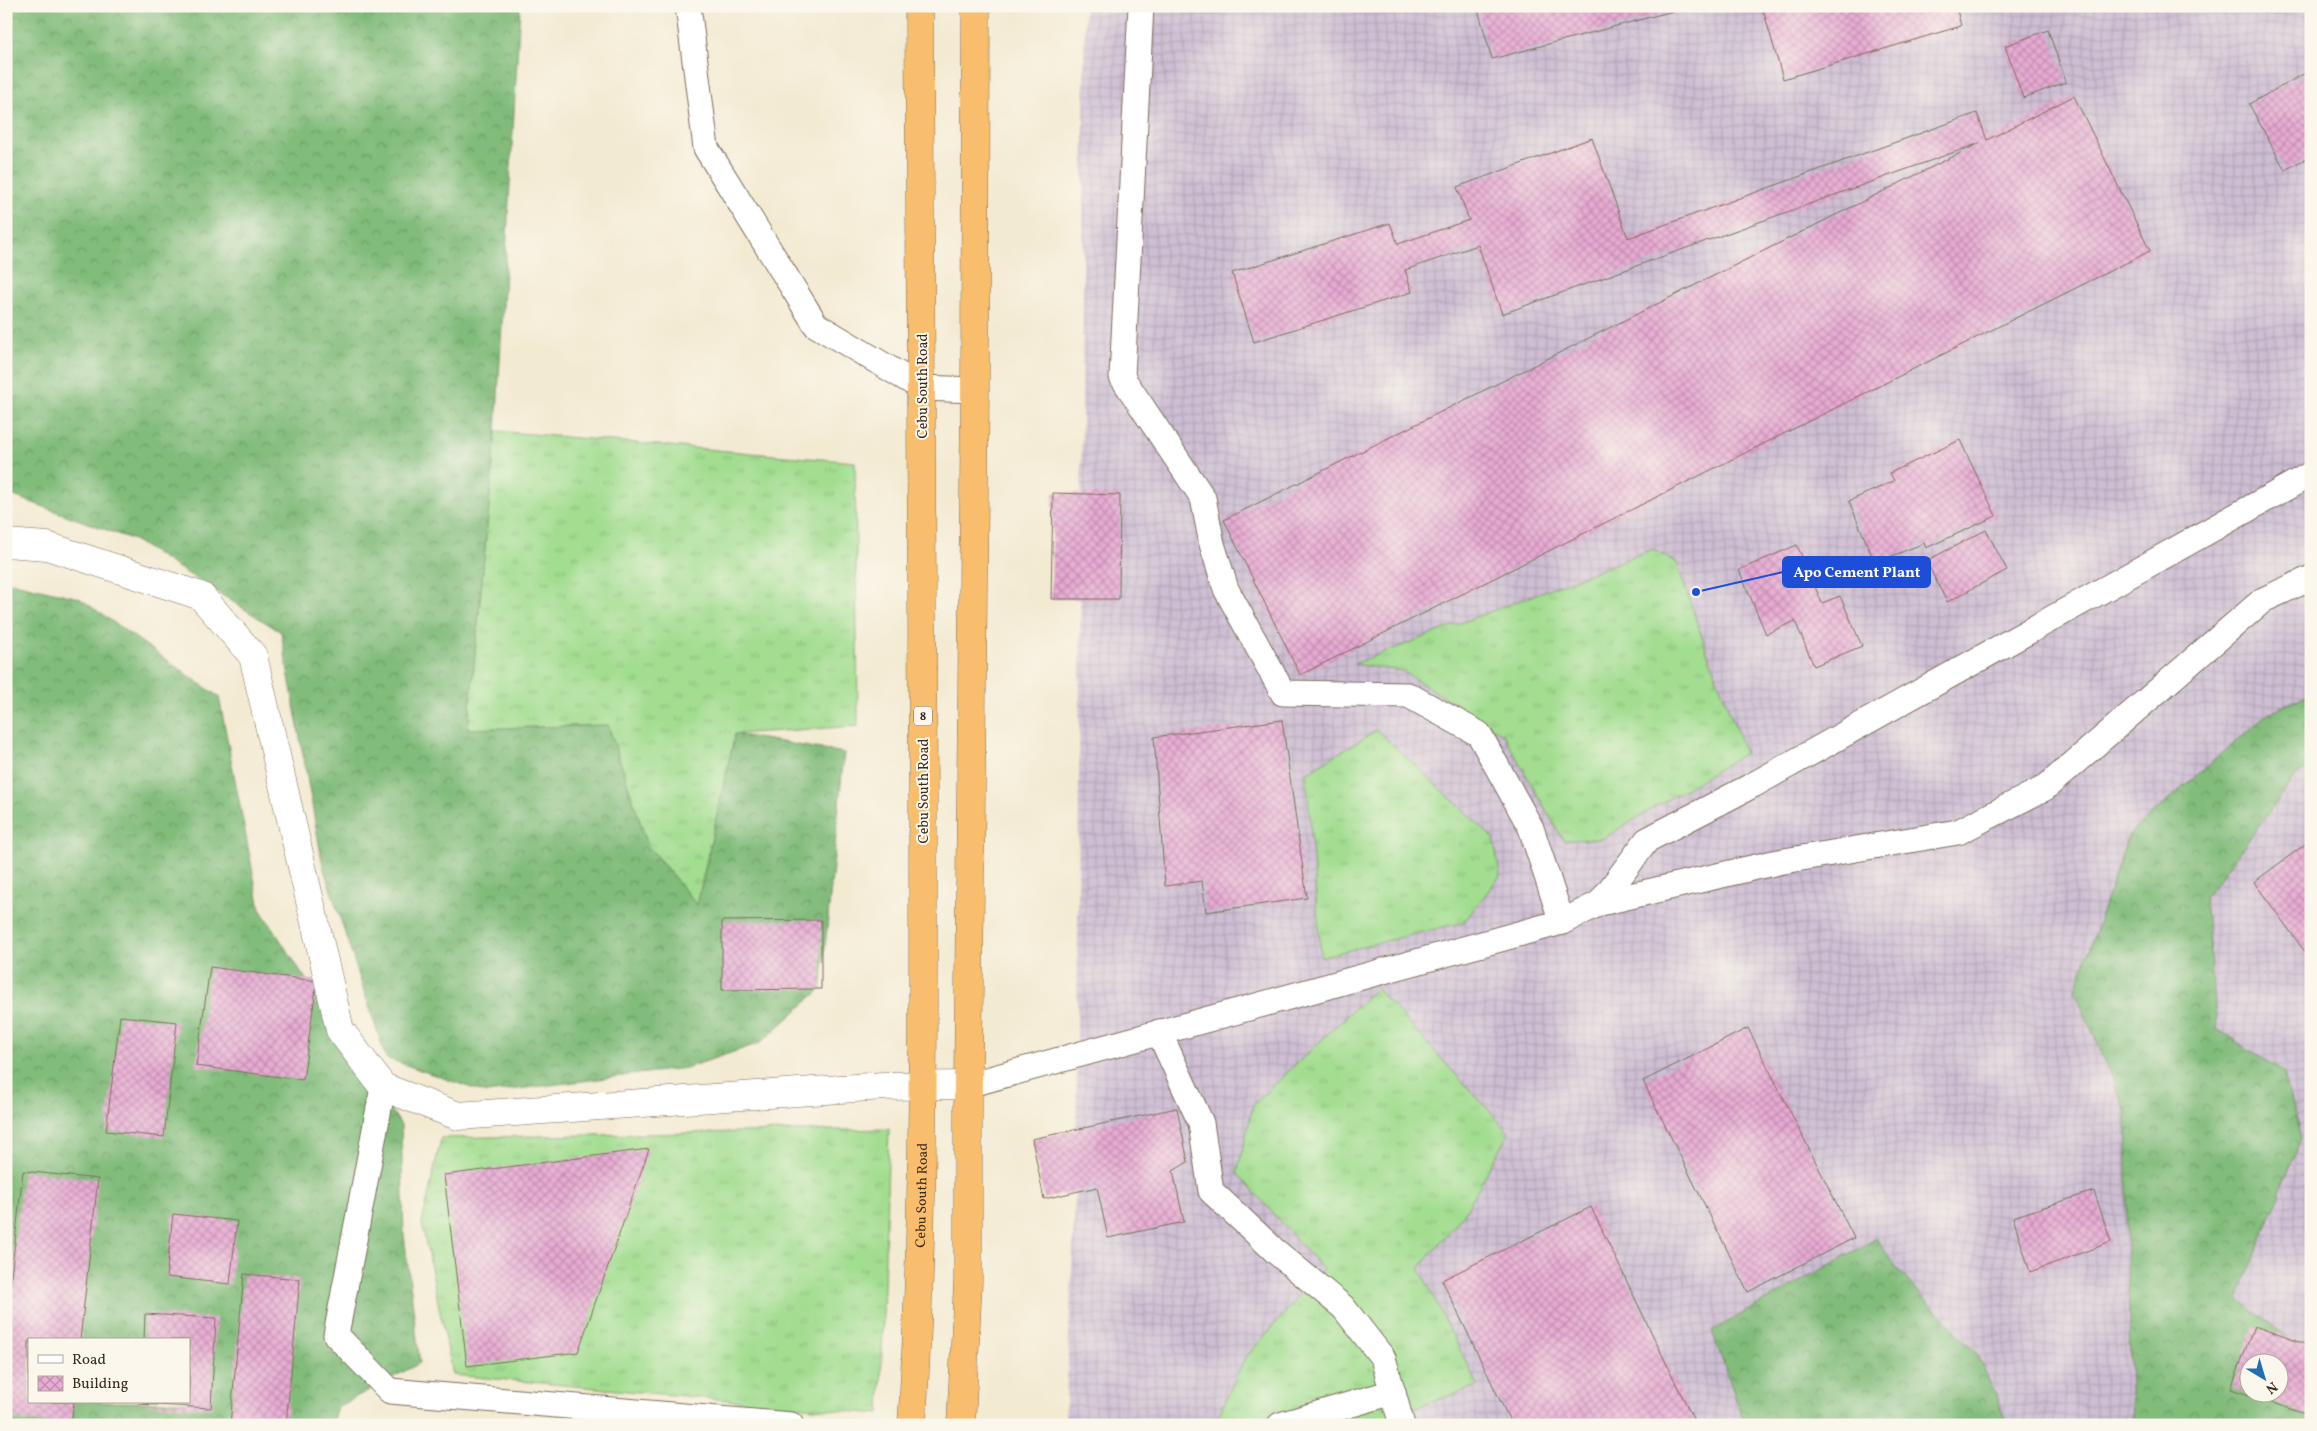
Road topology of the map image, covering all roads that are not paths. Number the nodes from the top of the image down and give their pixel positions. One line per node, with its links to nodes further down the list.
1 (688, 6): 5 (lane)
2 (918, 6): 5 (highway, Cebu South Road / 8)
3 (976, 6): 6 (highway)
4 (1141, 6): 11 (lane)
5 (922, 388): 6 (lane); 13 (highway, Cebu South Road / 8)
6 (976, 390): 14 (highway)
7 (2311, 474): 10 (lane)
8 (6, 542): 15 (street)
9 (2311, 578): 10 (lane)
10 (1600, 903): 11 (lane)
11 (1562, 922): 12 (lane)
12 (1159, 1032): 14 (lane); 16 (lane)
13 (923, 1084): 14 (street); 15 (street); 18 (highway, Cebu South Road / 8)
14 (968, 1085): 19 (highway)
15 (383, 1087): 17 (lane)
16 (1393, 1392): 20 (lane); 21 (lane)
17 (791, 1425)
18 (912, 1425)
19 (961, 1425)
20 (1280, 1425)
21 (1402, 1425)

